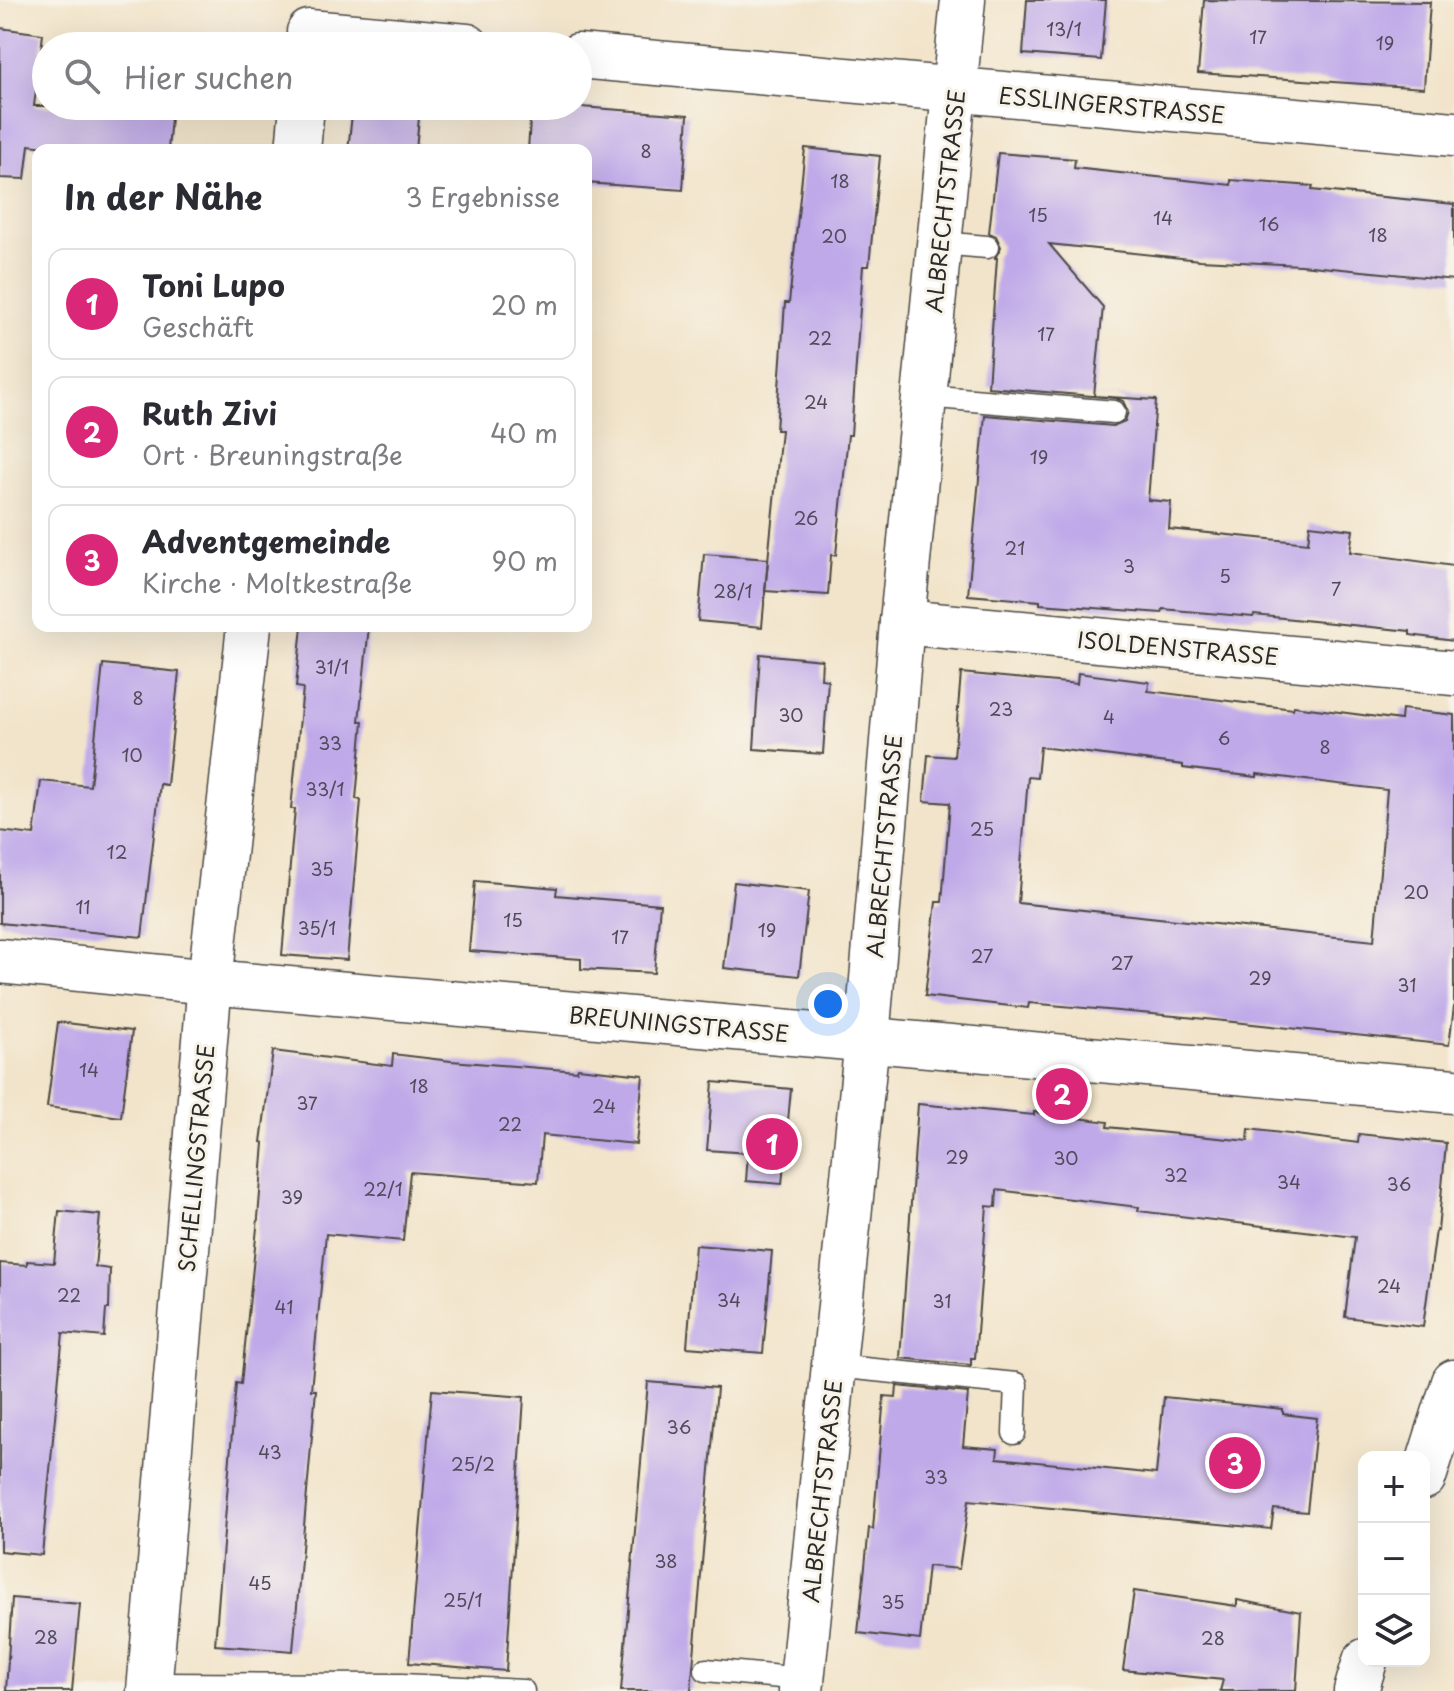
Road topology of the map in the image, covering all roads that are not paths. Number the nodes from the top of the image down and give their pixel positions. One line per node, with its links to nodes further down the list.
1 (963, 0): 5 (street, ALBRECHTSTRASSE)
2 (309, 26): 3 (street)
3 (356, 32)
4 (592, 57): 5 (street, ESSLINGERSTRASSE)
5 (955, 90): 7 (street, ESSLINGERSTRASSE); 9 (street, ALBRECHTSTRASSE)
6 (301, 120): 8 (street)
7 (1454, 134)
8 (299, 144)
9 (940, 243): 10 (lane); 11 (street, ALBRECHTSTRASSE)
10 (987, 247)
11 (925, 396): 12 (lane); 13 (street, ALBRECHTSTRASSE)
12 (1114, 412)
13 (902, 622): 15 (street, ISOLDENSTRASSE); 18 (street, ALBRECHTSTRASSE)
14 (248, 632): 17 (street, SCHELLINGSTRASSE)
15 (1454, 673)
16 (0, 961): 17 (street, BREUNINGSTRASSE)
17 (210, 982): 18 (street, BREUNINGSTRASSE); 27 (street, SCHELLINGSTRASSE)
18 (867, 1039): 19 (street, BREUNINGSTRASSE); 20 (street, ALBRECHTSTRASSE)
19 (1454, 1091)
20 (834, 1366): 22 (lane); 26 (street, ALBRECHTSTRASSE)
21 (1454, 1382): 23 (street)
22 (1014, 1433)
23 (1430, 1458)
24 (1363, 1667): 29 (street)
25 (706, 1670): 26 (lane)
26 (802, 1685)
27 (149, 1687): 28 (lane)
28 (523, 1691)
29 (1356, 1691)

